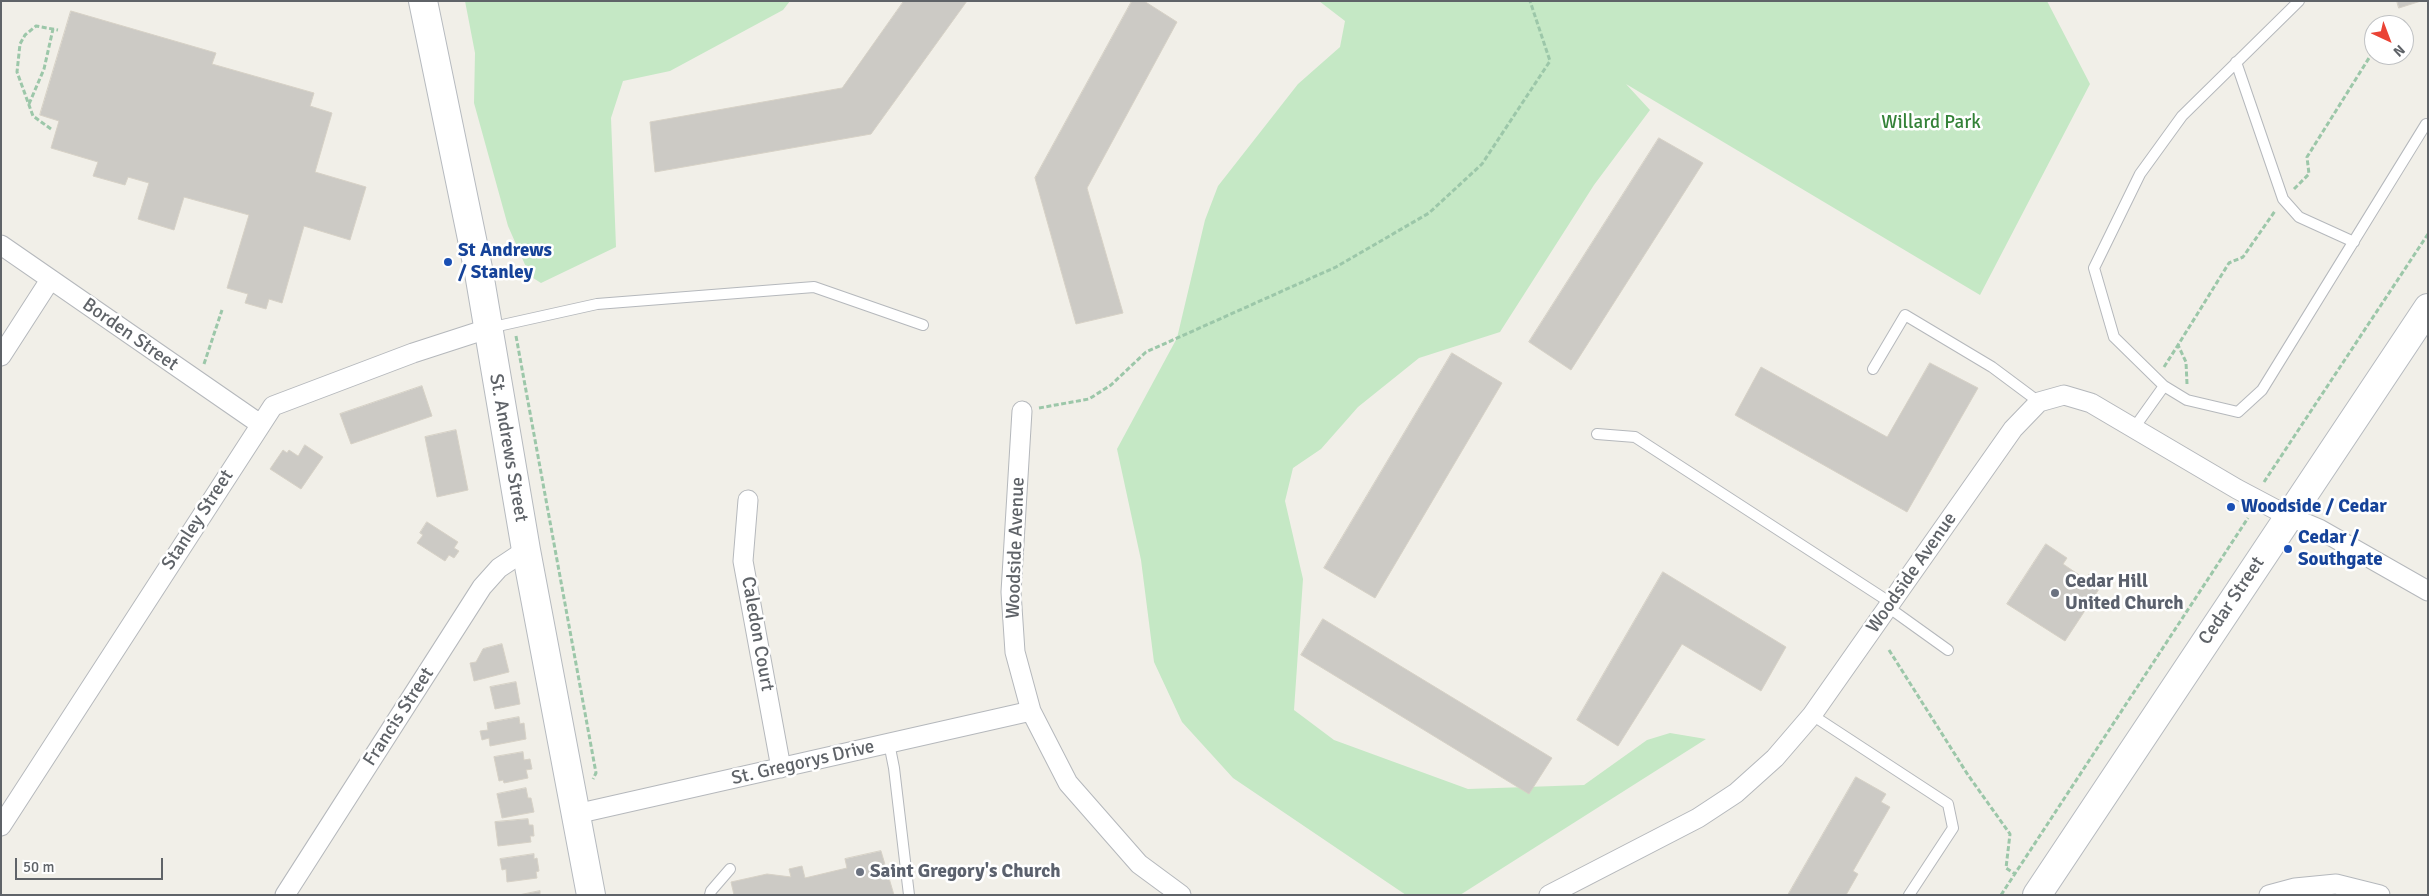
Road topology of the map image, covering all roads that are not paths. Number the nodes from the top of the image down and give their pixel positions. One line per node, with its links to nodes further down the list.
1 (423, 1): 10 (main road, St. Andrews Street)
2 (2299, 1): 3 (lane)
3 (2236, 62): 5 (lane); 13 (lane)
4 (2426, 124): 5 (lane)
5 (2354, 242): 13 (lane)
6 (1, 245): 7 (street, Borden Street)
7 (50, 280): 11 (street); 16 (street, Borden Street)
8 (2428, 308): 20 (main road, Cedar Street)
9 (923, 325): 10 (lane)
10 (487, 329): 16 (street, Stanley Street); 21 (main road, St. Andrews Street)
11 (1, 356)
12 (1874, 369): 14 (lane)
13 (2160, 382): 17 (lane)
14 (2038, 402): 17 (street); 23 (street, Woodside Avenue)
15 (1022, 411): 25 (street, Woodside Avenue)
16 (260, 424): 30 (street, Stanley Street)
17 (2134, 428): 20 (street)
18 (1597, 434): 23 (lane)
19 (748, 500): 28 (street, Caledon Court)
20 (2288, 516): 22 (street); 32 (main road, Cedar Street)
21 (526, 550): 29 (main road, St. Andrews Street); 33 (street, Francis Street)
22 (2428, 591)
23 (1890, 605): 24 (lane); 26 (street, Woodside Avenue)
24 (1948, 650)
25 (1031, 711): 27 (street, St. Gregorys Drive); 37 (street, Woodside Avenue)
26 (1812, 716): 38 (street, Woodside Avenue); 39 (lane)
27 (889, 743): 28 (street, St. Gregorys Drive); 36 (lane)
28 (781, 768): 29 (street, St. Gregorys Drive)
29 (576, 814): 34 (main road, St. Andrews Street)
30 (1, 826)
31 (730, 869): 35 (lane)
32 (2040, 893)
33 (285, 895)
34 (591, 895)
35 (710, 895)
36 (909, 895)
37 (1181, 895)
38 (1549, 895)
39 (1910, 895)
40 (2269, 895): 41 (street)
41 (2380, 895)

